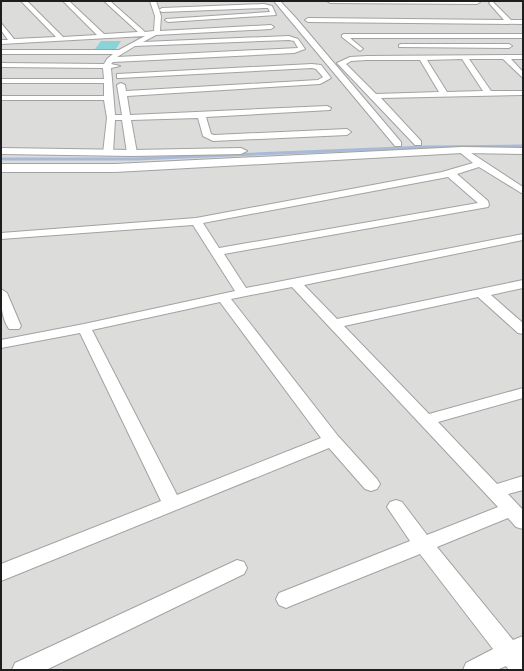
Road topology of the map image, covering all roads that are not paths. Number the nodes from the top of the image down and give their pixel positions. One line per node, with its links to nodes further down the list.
1 (24, 1): 29 (street)
2 (66, 1): 24 (street)
3 (107, 1): 23 (street)
4 (277, 1): 66 (street)
5 (386, 1): 6 (street); 9 (street); 10 (street)
6 (436, 1): 7 (street); 12 (street)
7 (485, 2): 15 (street)
8 (158, 3): 13 (street); 13 (street); 22 (street)
9 (389, 8)
10 (333, 9): 14 (street); 17 (street)
11 (391, 15): 17 (street)
12 (447, 16): 15 (street); 17 (street); 20 (street)
13 (168, 20): 21 (street)
14 (308, 20)
15 (509, 22): 16 (street)
16 (523, 22)
17 (396, 24)
18 (1, 25): 30 (street)
19 (271, 27): 21 (street)
20 (457, 29)
21 (172, 31): 22 (street); 33 (street)
22 (157, 32): 23 (street); 32 (street)
23 (142, 33): 24 (street)
24 (102, 36): 29 (street)
25 (358, 36): 26 (street); 36 (street); 36 (street)
26 (396, 36): 27 (street); 34 (street)
27 (500, 36): 28 (street); 35 (street)
28 (523, 36)
29 (60, 38): 30 (street)
30 (12, 41): 31 (street)
31 (1, 42)
32 (136, 44): 33 (street); 38 (street)
33 (150, 45): 46 (street); 46 (street)
34 (401, 46): 35 (street); 43 (street)
35 (509, 46): 41 (street)
36 (360, 49): 42 (street)
37 (1, 52): 38 (street)
38 (120, 52): 45 (street)
39 (464, 57): 40 (street); 44 (street); 52 (street)
40 (505, 57): 41 (street); 48 (street)
41 (521, 57)
42 (367, 58): 43 (street); 56 (street)
43 (407, 58): 44 (street)
44 (422, 58): 55 (street)
45 (108, 63): 46 (street); 47 (street); 50 (street)
46 (123, 64): 49 (street)
47 (1, 65)
48 (523, 76)
49 (120, 77): 50 (street); 54 (street); 54 (street)
50 (108, 80): 51 (street); 58 (street)
51 (1, 81)
52 (488, 93): 53 (street); 55 (street)
53 (523, 93)
54 (122, 94): 61 (street)
55 (444, 94): 56 (street)
56 (374, 96): 64 (street)
57 (1, 98): 58 (street)
58 (108, 98): 62 (street)
59 (326, 108): 60 (street)
60 (201, 115): 61 (street); 63 (street)
61 (127, 117): 62 (street); 71 (street)
62 (111, 118): 70 (street)
63 (347, 132)
64 (418, 143): 65 (street); 66 (street)
65 (523, 143)
66 (398, 144): 71 (street)
67 (462, 150): 69 (street); 72 (street); 73 (street)
68 (1, 151): 70 (street)
69 (523, 151)
70 (108, 153): 71 (street)
71 (132, 153)
72 (480, 164): 74 (street); 75 (street)
73 (1, 168)
74 (450, 173): 76 (street); 79 (street)
75 (523, 191)
76 (196, 221): 77 (street); 79 (street)
77 (1, 236)
78 (523, 237): 80 (street)
79 (216, 252): 83 (street)
80 (294, 283): 83 (street); 86 (street)
81 (523, 284): 84 (street)
82 (1, 293): 87 (street)
83 (243, 293): 85 (street)
84 (481, 293): 86 (street); 89 (street)
85 (223, 297): 88 (street); 93 (street)
86 (334, 324): 92 (street)
87 (14, 326)
88 (84, 328): 90 (street); 97 (street)
89 (523, 330)
90 (1, 344)
91 (523, 393): 92 (street)
92 (426, 420): 96 (street)
93 (332, 440): 95 (street); 97 (street)
94 (523, 483): 96 (street)
95 (371, 484)
96 (495, 491): 99 (street)
97 (172, 504): 102 (street)
98 (396, 507): 100 (street)
99 (517, 515): 100 (street)
100 (423, 544): 103 (street); 104 (street)
101 (237, 568): 105 (street)
102 (1, 573)
103 (286, 599)
104 (516, 650): 106 (street); 107 (street)
105 (23, 670)
106 (474, 670)
107 (523, 670)

